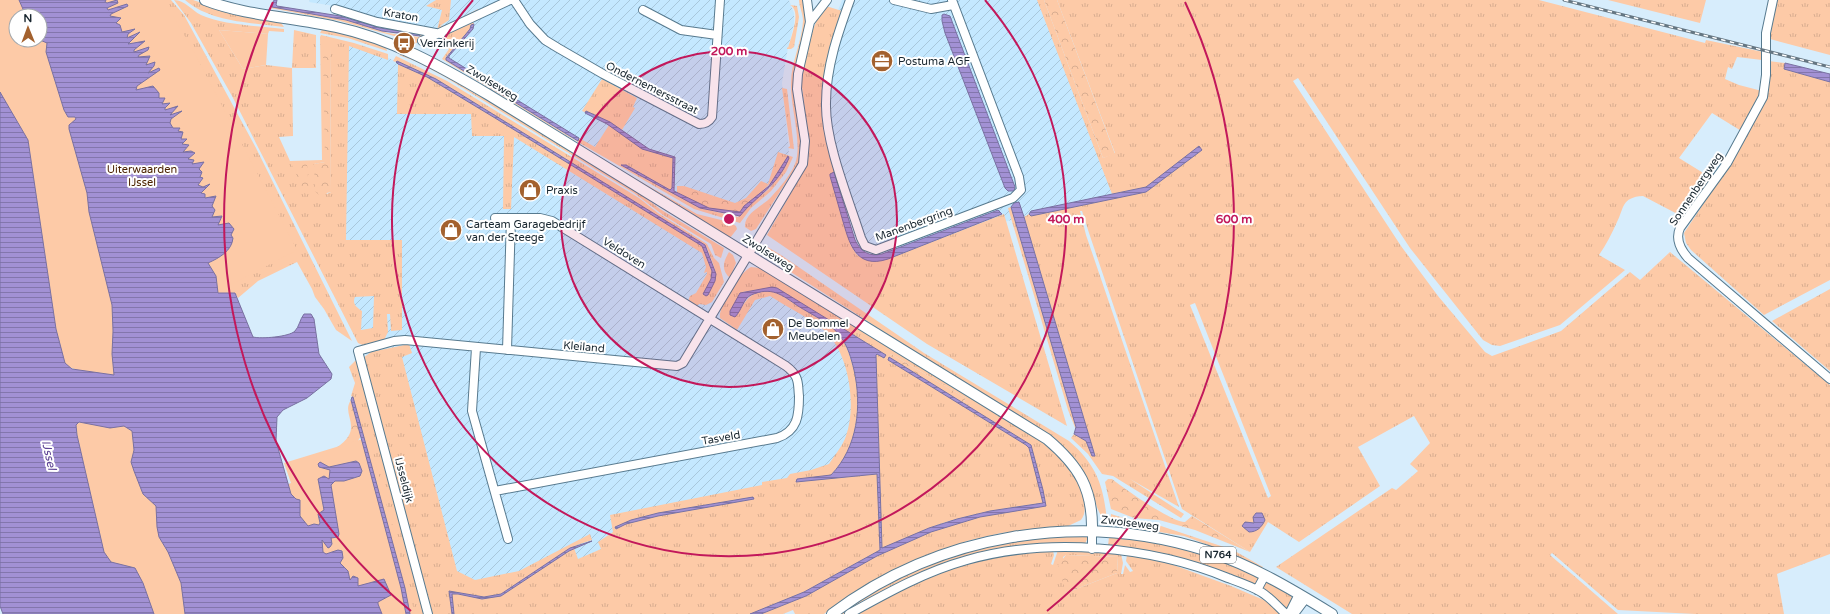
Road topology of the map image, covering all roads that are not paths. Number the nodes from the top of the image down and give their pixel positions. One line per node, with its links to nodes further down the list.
1 (205, 0): 19 (main road, Zwolseweg)
2 (510, 0): 14 (street)
3 (514, 0): 15 (street, Ondernemersstraat)
4 (720, 0): 15 (street, Ondernemersstraat)
5 (807, 0): 13 (street)
6 (826, 0): 13 (street)
7 (850, 0): 10 (street, Manenbergring)
8 (894, 0): 10 (street, Manenbergring)
9 (1772, 0): 24 (street, Sonnenbergweg)
10 (952, 2)
11 (335, 9): 14 (street, Kraton)
12 (643, 10): 15 (street)
13 (810, 22): 19 (street, Kleiland)
14 (441, 34): 16 (street)
15 (717, 35)
16 (422, 41)
17 (495, 218): 18 (street, Veldoven)
18 (511, 218): 20 (street, Veldoven); 22 (street)
19 (748, 255): 20 (street, Kleiland); 26 (main road, Zwolseweg)
20 (710, 319): 22 (street, Kleiland); 25 (street, Tasveld)
21 (476, 348): 22 (street, Kleiland); 23 (street, Kleiland); 25 (street)
22 (507, 350)
23 (358, 351): 32 (street, IJsseldijk)
24 (1830, 379)
25 (495, 491): 27 (street)
26 (1092, 531): 28 (street); 29 (main road, Zwolseweg / N764); 33 (main road, N764)
27 (508, 539)
28 (1092, 549): 30 (street); 34 (street)
29 (1265, 575): 30 (street); 31 (main road, Zwolseweg / N764)
30 (1257, 590): 35 (street)
31 (1302, 596): 35 (street); 36 (street); 37 (main road, Zwolseweg / N764)
32 (428, 614)
33 (832, 614)
34 (848, 614)
35 (1288, 614)
36 (1294, 614)
37 (1332, 614)

